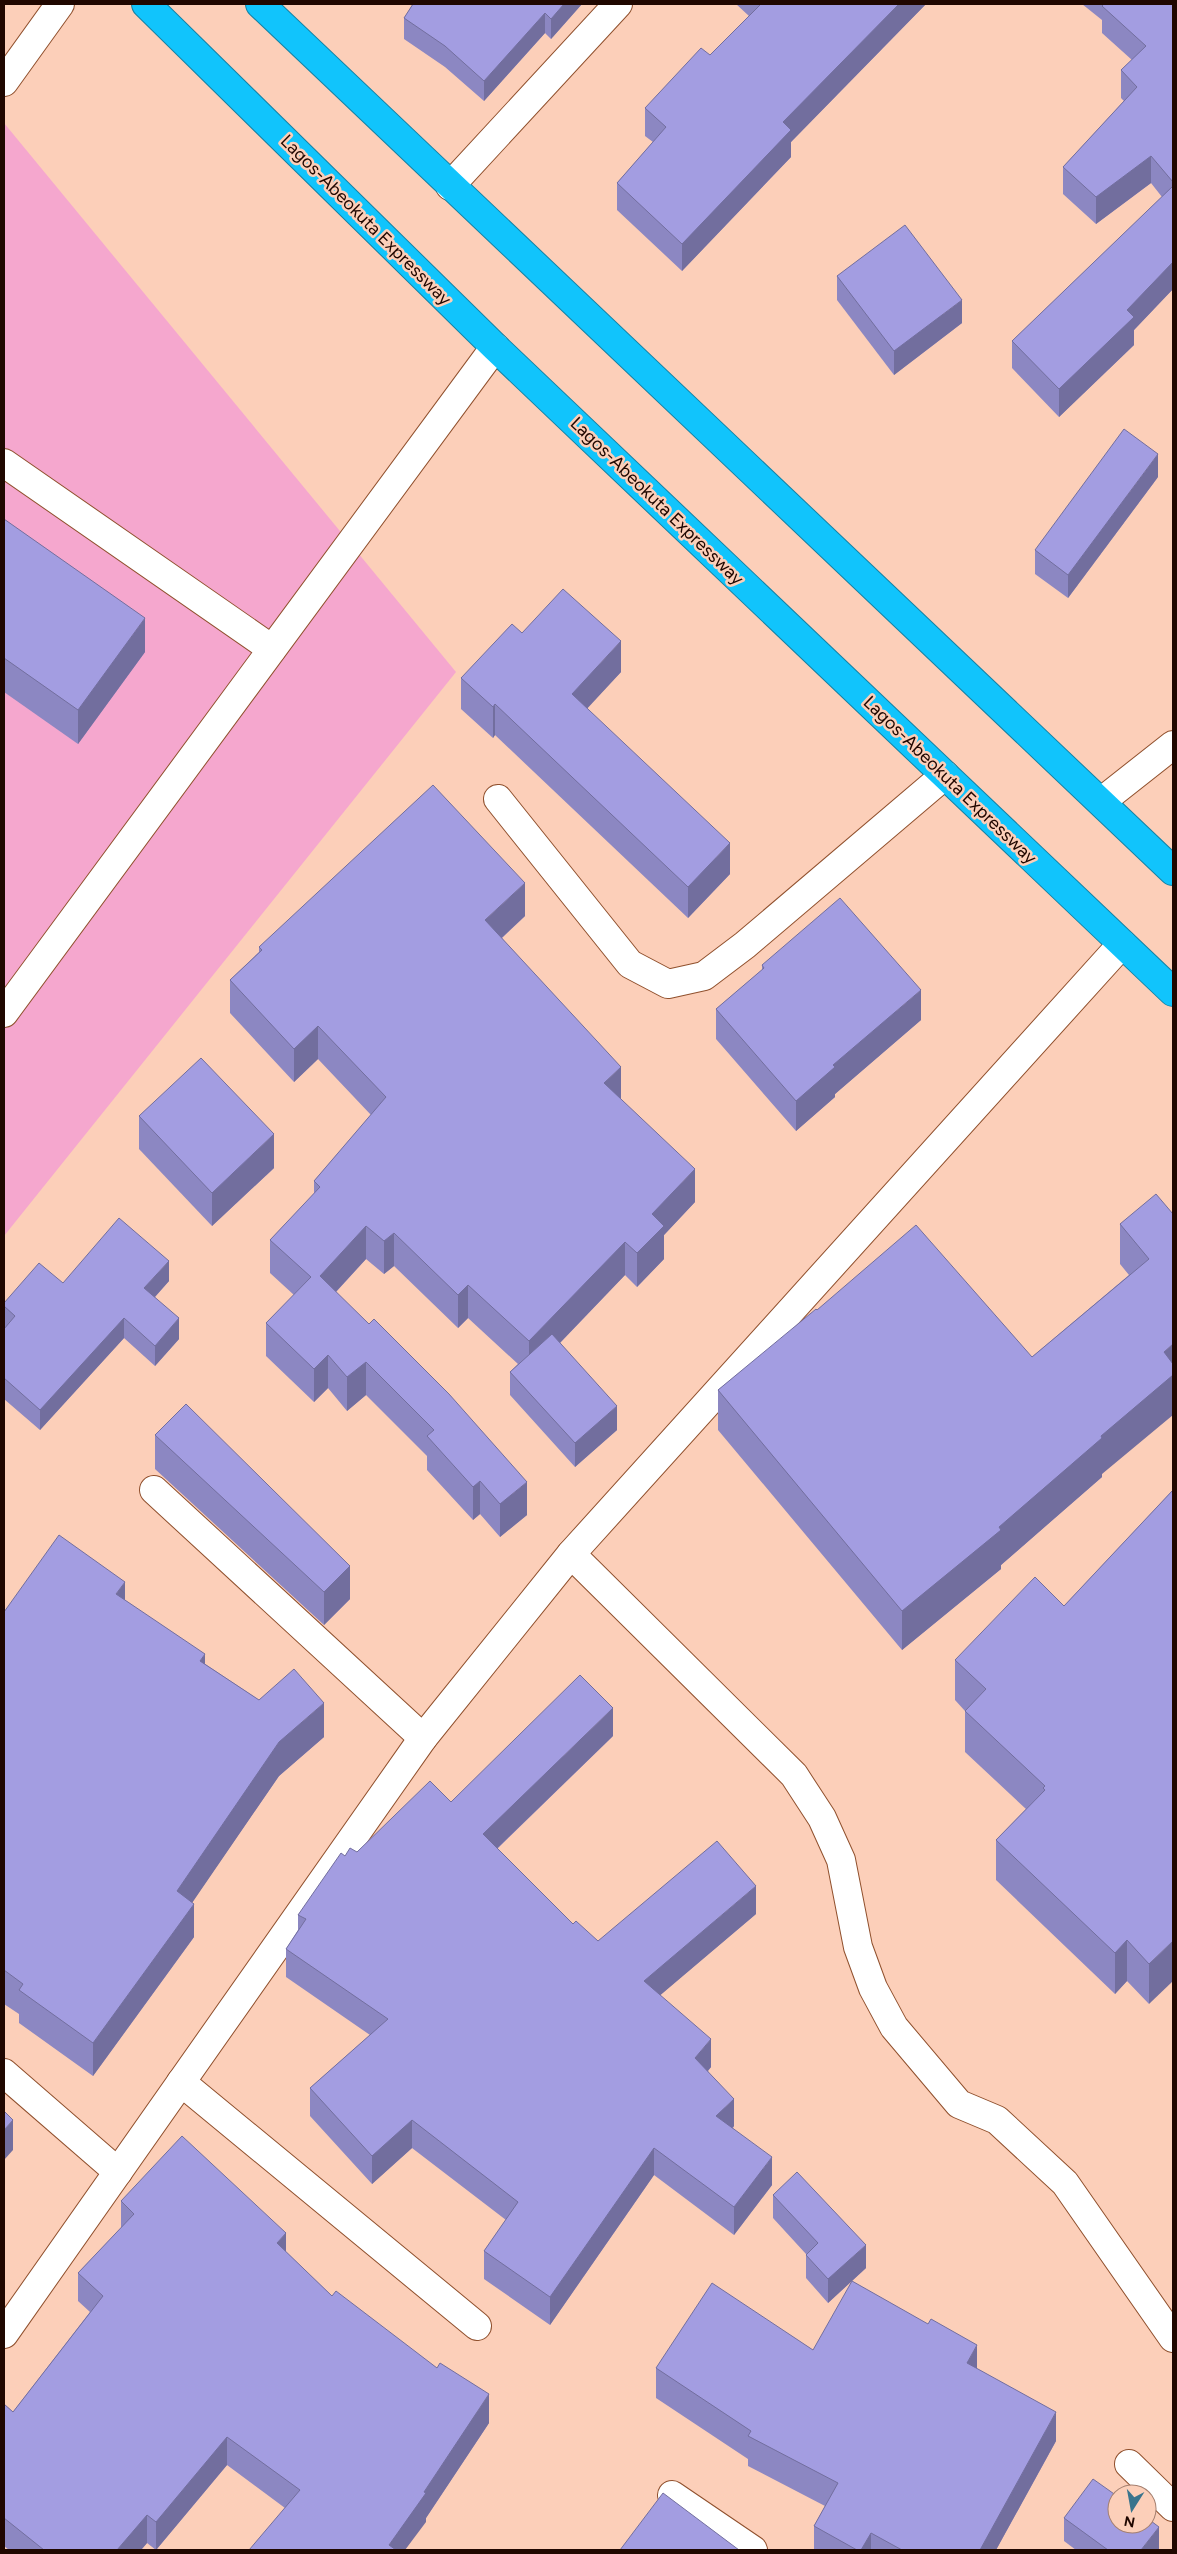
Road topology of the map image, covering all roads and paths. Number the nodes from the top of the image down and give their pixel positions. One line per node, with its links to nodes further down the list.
1 (60, 4): 5 (street)
2 (146, 4): 7 (highway, Lagos-Abeokuta Expressway)
3 (260, 4): 6 (highway)
4 (618, 4): 6 (street)
5 (4, 82)
6 (450, 186): 13 (highway)
7 (494, 347): 9 (street); 11 (highway, Lagos-Abeokuta Expressway)
8 (4, 462): 9 (street)
9 (272, 649): 17 (street)
10 (1173, 745): 13 (street)
11 (945, 775): 12 (street); 15 (highway, Lagos-Abeokuta Expressway)
12 (498, 799)
13 (1102, 801): 14 (highway)
14 (1173, 871)
15 (1122, 944): 16 (highway, Lagos-Abeokuta Expressway); 19 (street)
16 (1173, 992)
17 (4, 1013)
18 (154, 1490): 20 (street)
19 (571, 1554): 20 (street); 26 (street)
20 (424, 1738): 22 (street)
21 (4, 2073): 23 (street)
22 (181, 2082): 23 (street); 24 (street)
23 (118, 2172): 25 (street)
24 (477, 2326)
25 (4, 2334)
26 (1173, 2338)
27 (1129, 2464): 29 (street)
28 (672, 2495): 30 (street)
29 (1173, 2507)
30 (752, 2550)

